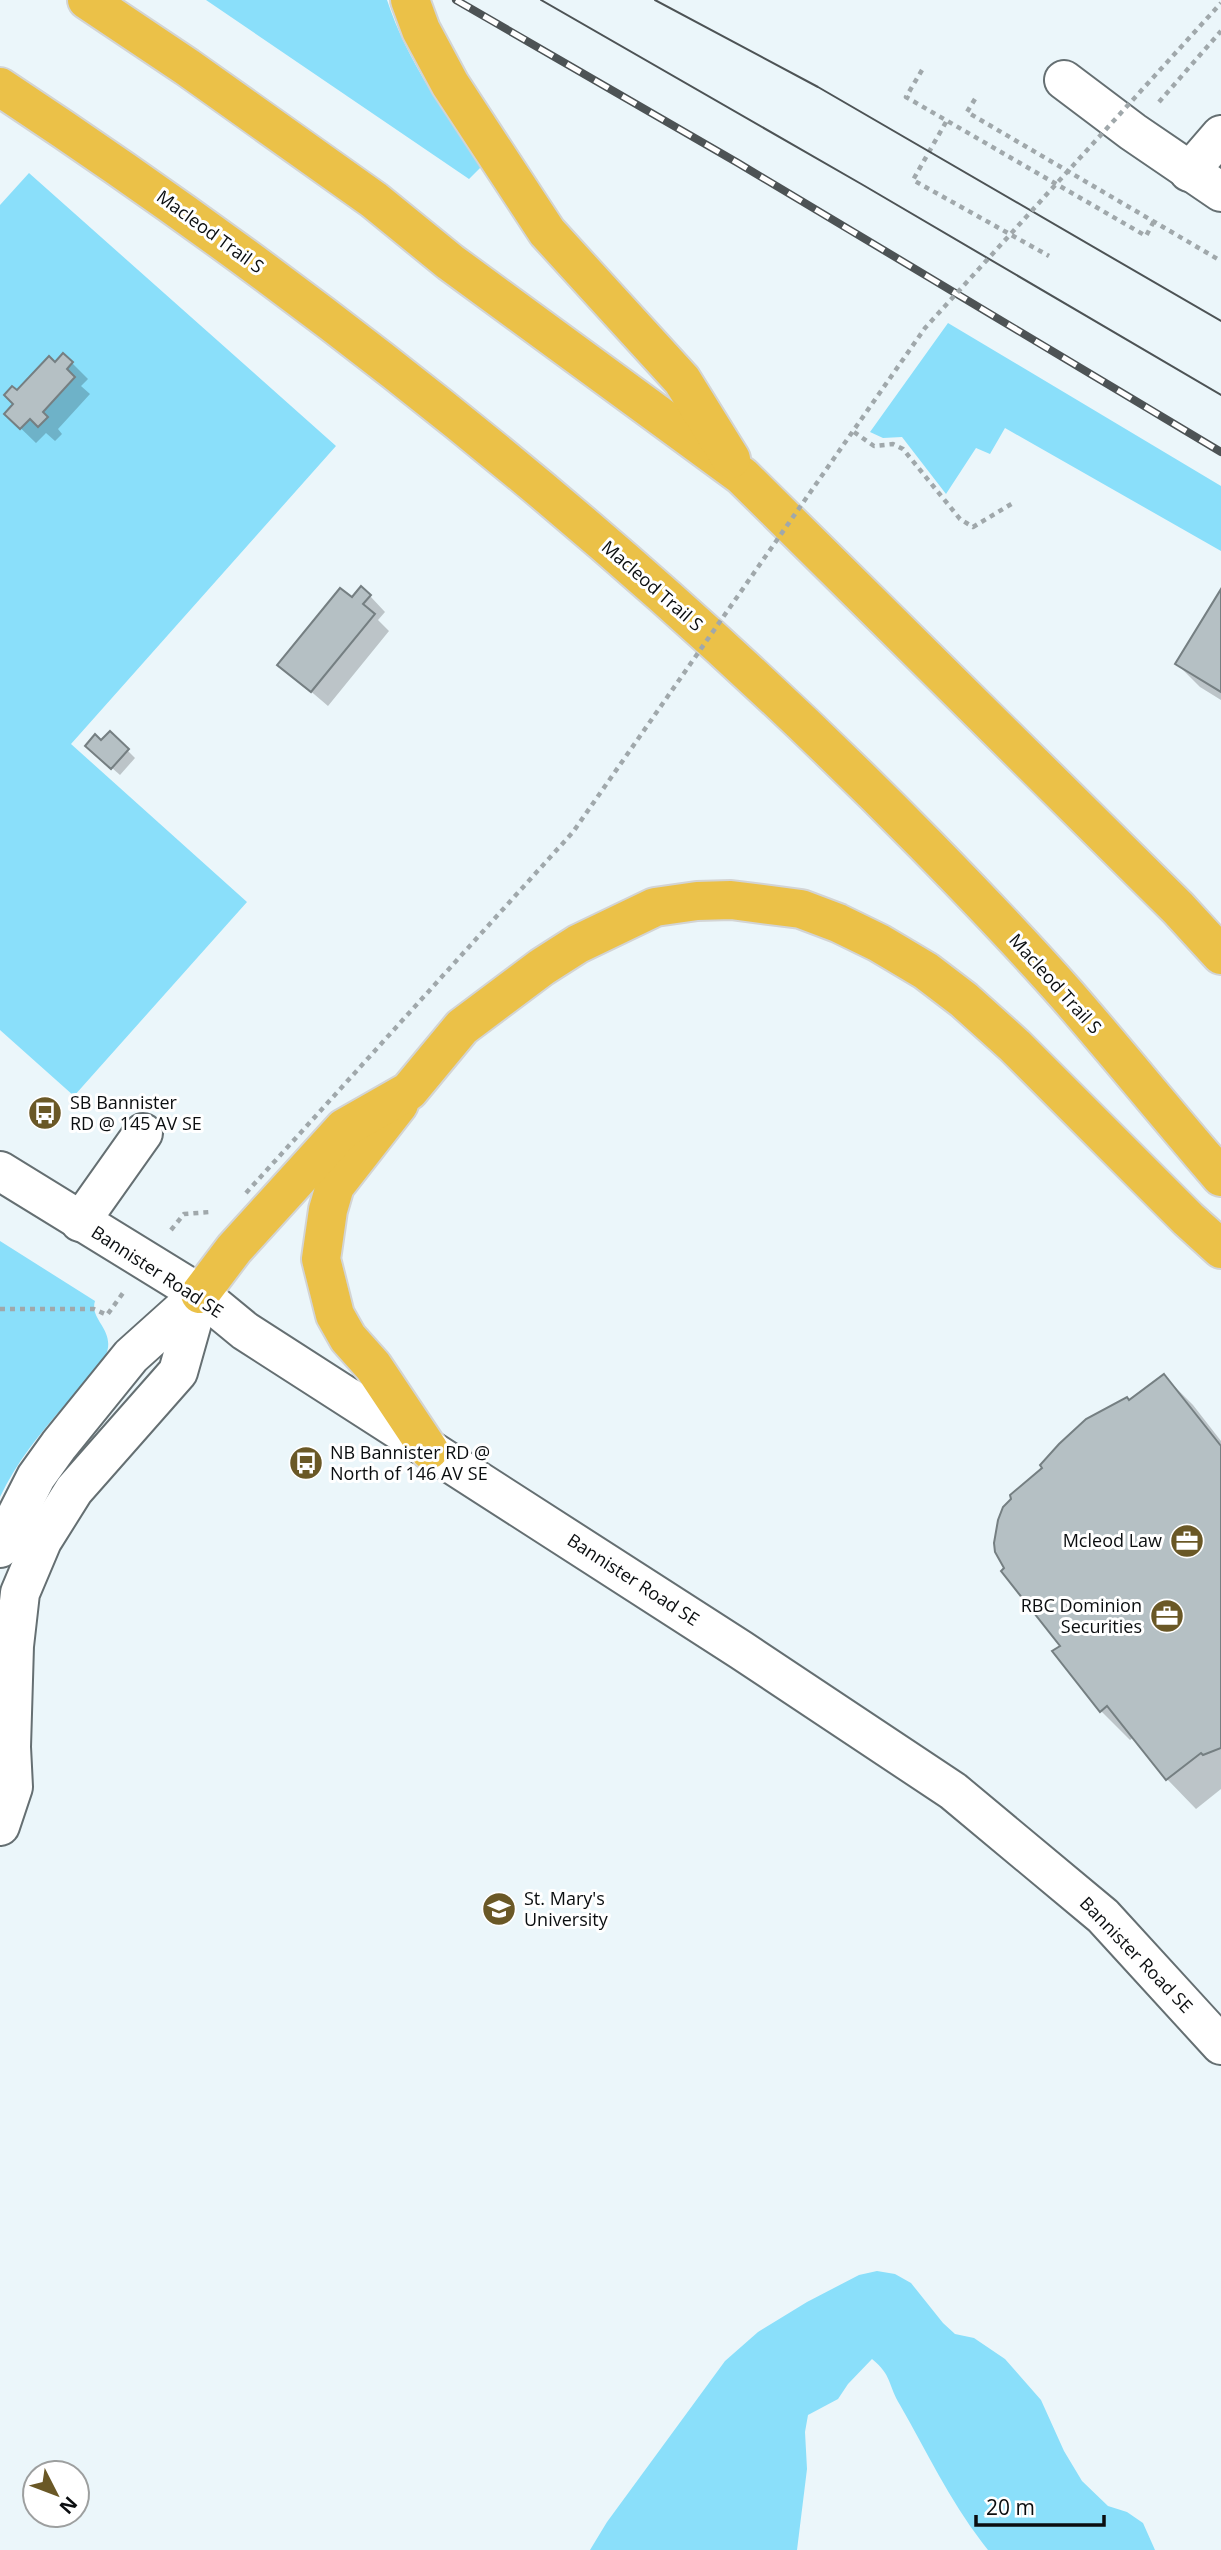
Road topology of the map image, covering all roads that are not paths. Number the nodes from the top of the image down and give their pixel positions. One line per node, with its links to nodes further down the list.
1 (88, 0): 8 (highway)
2 (410, 0): 8 (highway)
3 (1064, 80): 6 (street)
4 (0, 88): 13 (highway, Macleod Trail S)
5 (1221, 135): 6 (street)
6 (1189, 172): 7 (street)
7 (1221, 192)
8 (742, 476): 9 (highway)
9 (1221, 955)
10 (409, 1091): 15 (highway); 16 (highway); 17 (highway)
11 (144, 1133): 14 (street)
12 (0, 1171): 14 (street, Bannister Road SE)
13 (1221, 1177)
14 (80, 1222): 16 (street, Bannister Road SE)
15 (1221, 1249)
16 (200, 1294): 17 (street, Bannister Road SE); 18 (street); 19 (street)
17 (429, 1450): 20 (street, Bannister Road SE)
18 (0, 1548)
19 (0, 1826)
20 (1221, 2045)

